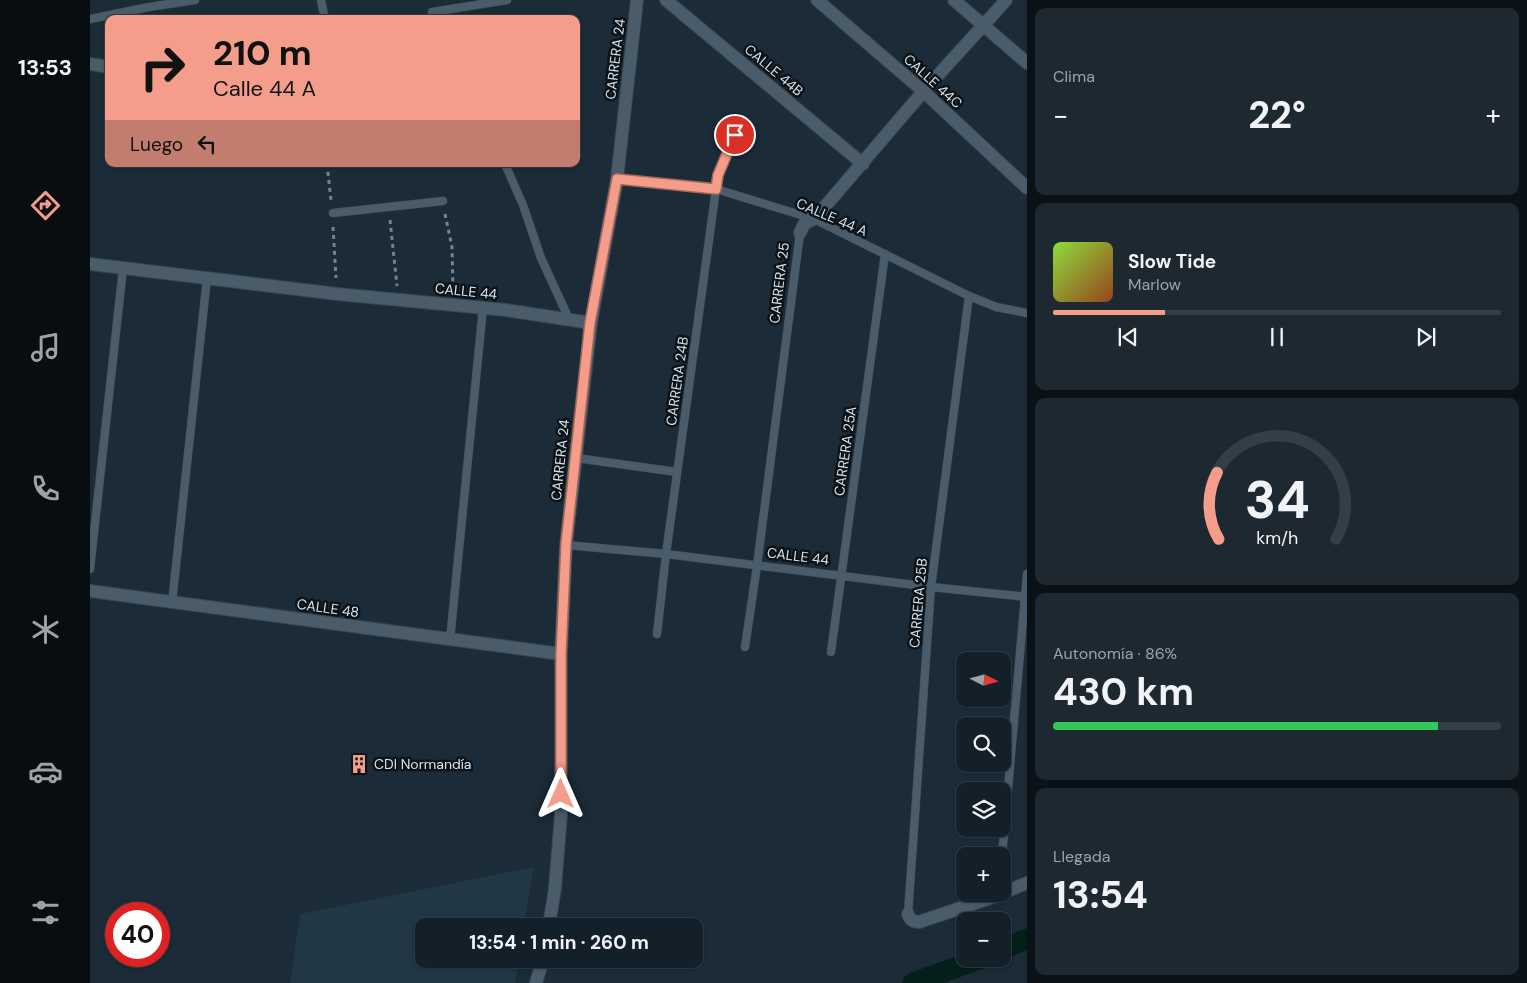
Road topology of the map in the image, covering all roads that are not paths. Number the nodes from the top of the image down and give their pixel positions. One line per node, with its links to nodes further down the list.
1 (195, 0): 10 (lane)
2 (321, 0): 11 (lane)
3 (507, 0): 12 (lane)
4 (637, 0): 22 (street, CARRERA 24)
5 (666, 0): 20 (street, CALLE 44B)
6 (817, 0): 18 (street, CALLE 44C)
7 (954, 0): 14 (street)
8 (1006, 0): 14 (street, CARRERA 25)
9 (105, 15): 13 (lane)
10 (108, 15)
11 (324, 15)
12 (439, 15)
13 (90, 18)
14 (984, 26): 15 (street); 18 (street, CARRERA 25)
15 (1027, 63)
16 (90, 64): 17 (street)
17 (105, 66)
18 (924, 91): 20 (street, CARRERA 25); 23 (street, CALLE 44C)
19 (735, 135): 24 (lane, CARRERA 24B)
20 (863, 164): 27 (street, CARRERA 25)
21 (506, 167): 36 (lane)
22 (617, 179): 24 (lane, CALLE 44 A); 37 (street, CARRERA 24)
23 (1027, 188)
24 (716, 189): 27 (lane, CALLE 44 A); 39 (lane, CARRERA 24B)
25 (442, 201): 26 (lane)
26 (332, 213)
27 (814, 219): 28 (street, CARRERA 25); 29 (lane, CALLE 44 A)
28 (800, 233): 42 (lane, CARRERA 25)
29 (885, 254): 33 (lane, CALLE 44 A); 45 (lane, CARRERA 25A)
30 (90, 264): 31 (street, CALLE 44)
31 (123, 268): 32 (street, CALLE 44); 43 (lane)
32 (207, 278): 34 (street, CALLE 44); 49 (lane)
33 (969, 296): 35 (lane, CALLE 44 A); 46 (lane, CARRERA 25B)
34 (483, 308): 36 (street, CALLE 44); 51 (lane)
35 (1027, 313)
36 (569, 319): 37 (street, CALLE 44)
37 (590, 323): 38 (street, CARRERA 24)
38 (576, 458): 39 (lane); 40 (street, CARRERA 24)
39 (677, 472): 41 (lane, CARRERA 24B)
40 (566, 544): 41 (lane, CALLE 44); 54 (street, CARRERA 24)
41 (666, 554): 42 (lane, CALLE 44); 50 (lane, CARRERA 24B)
42 (757, 566): 45 (lane, CALLE 44); 52 (lane, CARRERA 25)
43 (90, 570)
44 (1027, 574): 48 (lane)
45 (841, 576): 46 (lane, CALLE 44); 53 (lane, CARRERA 25A)
46 (931, 588): 48 (lane, CALLE 44); 59 (lane, CARRERA 25B)
47 (90, 591): 49 (street, CALLE 48)
48 (1026, 596): 55 (lane)
49 (172, 603): 51 (street, CALLE 48)
50 (657, 634)
51 (450, 640): 54 (street, CALLE 48)
52 (745, 646)
53 (831, 652)
54 (561, 654): 60 (street, CARRERA 24)
55 (1003, 847)
56 (1027, 883): 57 (street)
57 (1011, 890)
58 (978, 902): 59 (street)
59 (908, 914)
60 (550, 918)
61 (540, 968): 62 (street)
62 (536, 983)

